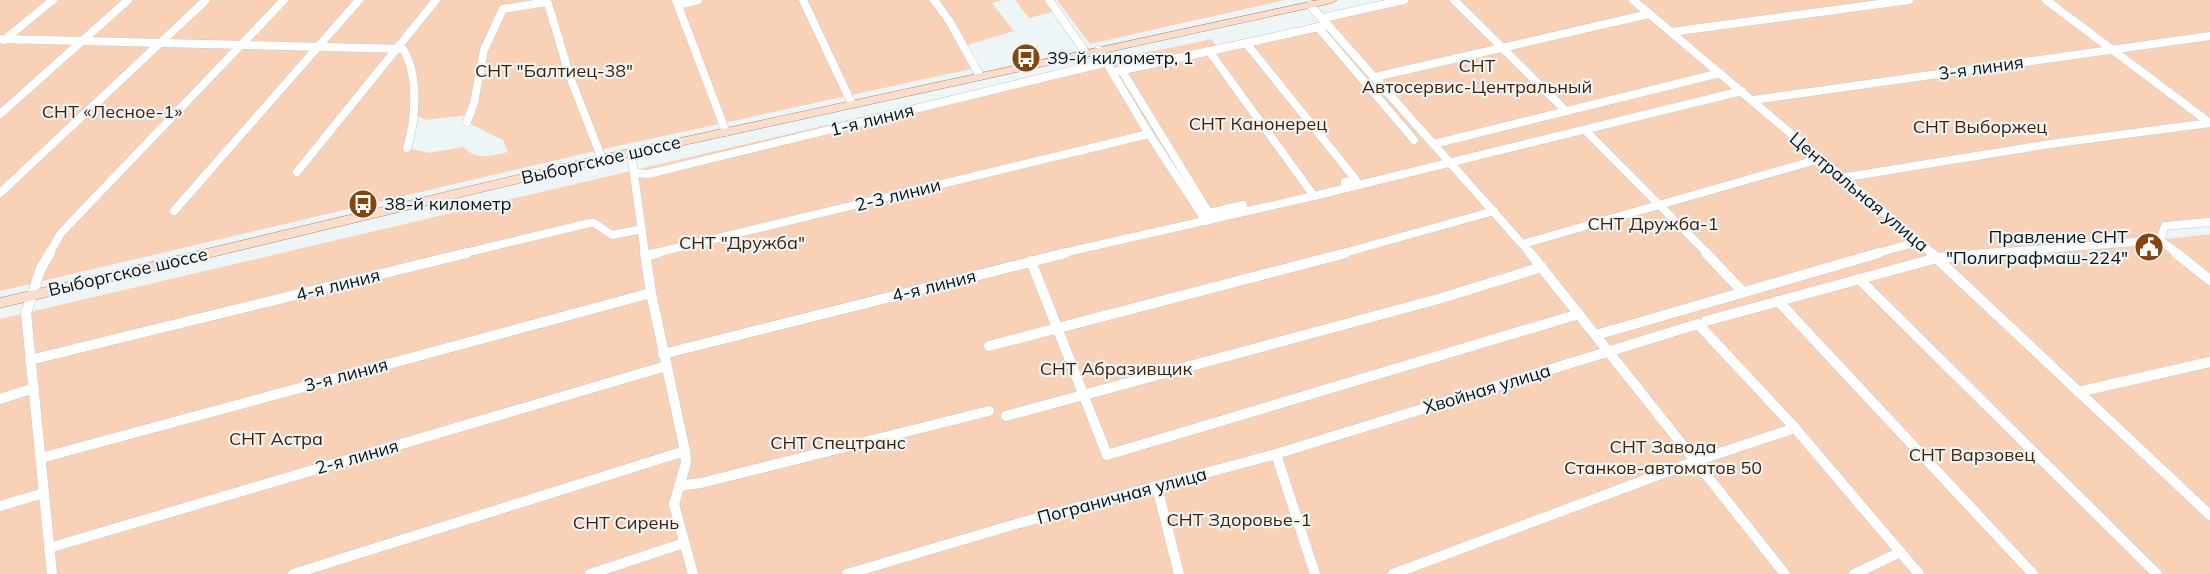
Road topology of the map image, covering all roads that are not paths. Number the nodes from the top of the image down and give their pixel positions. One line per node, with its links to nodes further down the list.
1 (53, 0): 25 (street)
2 (128, 0): 26 (street)
3 (206, 0): 27 (street)
4 (284, 0): 29 (street)
5 (359, 0): 30 (street)
6 (436, 0): 31 (street)
7 (698, 0): 18 (street)
8 (803, 0): 44 (street)
9 (934, 0): 40 (street)
10 (1049, 0): 36 (street)
11 (1332, 0): 19 (main road)
12 (1404, 0): 21 (street)
13 (1454, 0): 32 (street)
14 (1633, 0): 20 (street, Центральная улица)
15 (1909, 0): 23 (street)
16 (2046, 0): 34 (street)
17 (547, 1): 47 (street); 56 (street)
18 (677, 3): 50 (street)
19 (1311, 5): 21 (street); 33 (main road, Выборгское шоссе)
20 (1649, 14): 23 (street, Центральная улица); 32 (street)
21 (1325, 22): 22 (street); 41 (street)
22 (1318, 27): 28 (street); 52 (street)
23 (1671, 32): 39 (street, Центральная улица)
24 (2210, 36): 34 (street, 3-я линия)
25 (2, 41): 26 (street)
26 (82, 41): 27 (street); 46 (street)
27 (160, 43): 29 (street); 62 (street)
28 (1246, 43): 35 (street); 63 (street)
29 (241, 46): 30 (street); 82 (street)
30 (318, 47): 31 (street); 66 (street)
31 (396, 49): 54 (street); 59 (street)
32 (1503, 49): 41 (street); 45 (street)
33 (1099, 50): 36 (main road, Выборгское шоссе); 37 (street)
34 (2113, 50): 43 (street, 3-я линия); 48 (street)
35 (1209, 51): 38 (street); 63 (street)
36 (1086, 53): 40 (main road, Выборгское шоссе)
37 (1108, 62): 38 (street); 60 (street, 1-я линия)
38 (1118, 72): 51 (street); 64 (street)
39 (1720, 73): 42 (street, Центральная улица); 45 (street)
40 (980, 76): 44 (main road, Выборгское шоссе)
41 (1375, 77): 53 (street)
42 (1742, 91): 43 (street, Центральная улица); 49 (street)
43 (1753, 100): 57 (street, Центральная улица)
44 (852, 104): 50 (main road, Выборгское шоссе)
45 (1566, 111): 53 (street)
46 (0, 114)
47 (467, 122)
48 (2210, 123): 61 (street)
49 (1585, 130): 58 (street); 65 (street)
50 (726, 132): 55 (main road, Выборгское шоссе)
51 (1149, 134): 68 (street); 74 (street, 2-3 линии)
52 (1414, 140)
53 (1434, 144): 58 (street)
54 (407, 148)
55 (631, 153): 56 (main road, Выборгское шоссе); 60 (street)
56 (602, 159): 82 (main road, Выборгское шоссе)
57 (1820, 159): 61 (street, Центральная улица); 65 (street)
58 (1451, 162): 63 (street); 67 (street)
59 (297, 172)
60 (636, 173): 70 (street)
61 (1841, 178): 72 (street, Центральная улица)
62 (0, 193)
63 (1312, 193): 68 (street, 4-я линия)
64 (1243, 205)
65 (1661, 205): 73 (street); 80 (street)
66 (174, 211)
67 (1494, 211): 73 (street); 87 (street)
68 (1206, 220): 76 (street, 4-я линия)
69 (2210, 222): 71 (street)
70 (642, 229): 74 (street); 92 (street, 4-я линия)
71 (2160, 240): 75 (street); 79 (street)
72 (1917, 242): 75 (street, Центральная улица); 80 (street)
73 (1523, 244): 77 (street)
74 (646, 256): 81 (street)
75 (1937, 258): 78 (street, Хвойная улица); 96 (street, Центральная улица)
76 (1031, 261): 87 (street); 91 (street, 4-я линия)
77 (1542, 267): 85 (street); 97 (street)
78 (1859, 279): 83 (street, Хвойная улица); 126 (street)
79 (2210, 280)
80 (1743, 292): 88 (street)
81 (651, 293): 91 (street); 104 (street, 3-я линия)
82 (32, 295): 84 (main road, Выборгское шоссе); 92 (street)
83 (1778, 301): 86 (street, Хвойная улица); 125 (street)
84 (0, 303)
85 (1580, 314): 88 (street); 97 (street)
86 (1702, 322): 90 (street, Хвойная улица); 101 (street)
87 (1058, 328): 89 (street); 97 (street)
88 (1596, 335): 90 (street)
89 (989, 346)
90 (1610, 352): 103 (street, Хвойная улица); 105 (street)
91 (663, 354): 94 (street)
92 (30, 360): 95 (street)
93 (2210, 362): 96 (street)
94 (666, 366): 102 (street); 112 (street, 2-я линия)
95 (34, 388): 98 (street); 104 (street)
96 (2078, 392): 110 (street, Центральная улица)
97 (1084, 394): 100 (street)
98 (0, 399)
99 (989, 411): 106 (street)
100 (1006, 416)
101 (1795, 428): 105 (street); 113 (street)
102 (685, 451): 106 (street); 115 (street)
103 (1276, 454): 107 (street, Пограничная улица); 120 (street)
104 (40, 458): 108 (street)
105 (1695, 461): 121 (street); 122 (street)
106 (679, 486): 111 (street)
107 (1157, 487): 118 (street, Пограничная улица); 119 (street)
108 (44, 493): 109 (street); 112 (street)
109 (0, 506)
110 (2209, 514)
111 (684, 543): 116 (street); 117 (street)
112 (50, 548): 114 (street)
113 (1901, 552): 123 (street); 124 (street)
114 (52, 574)
115 (293, 574)
116 (590, 574)
117 (693, 574)
118 (847, 574)
119 (1179, 574)
120 (1315, 574)
121 (1393, 574)
122 (1785, 574)
123 (1854, 574)
124 (1919, 574)
125 (2033, 574)
126 (2157, 574)

